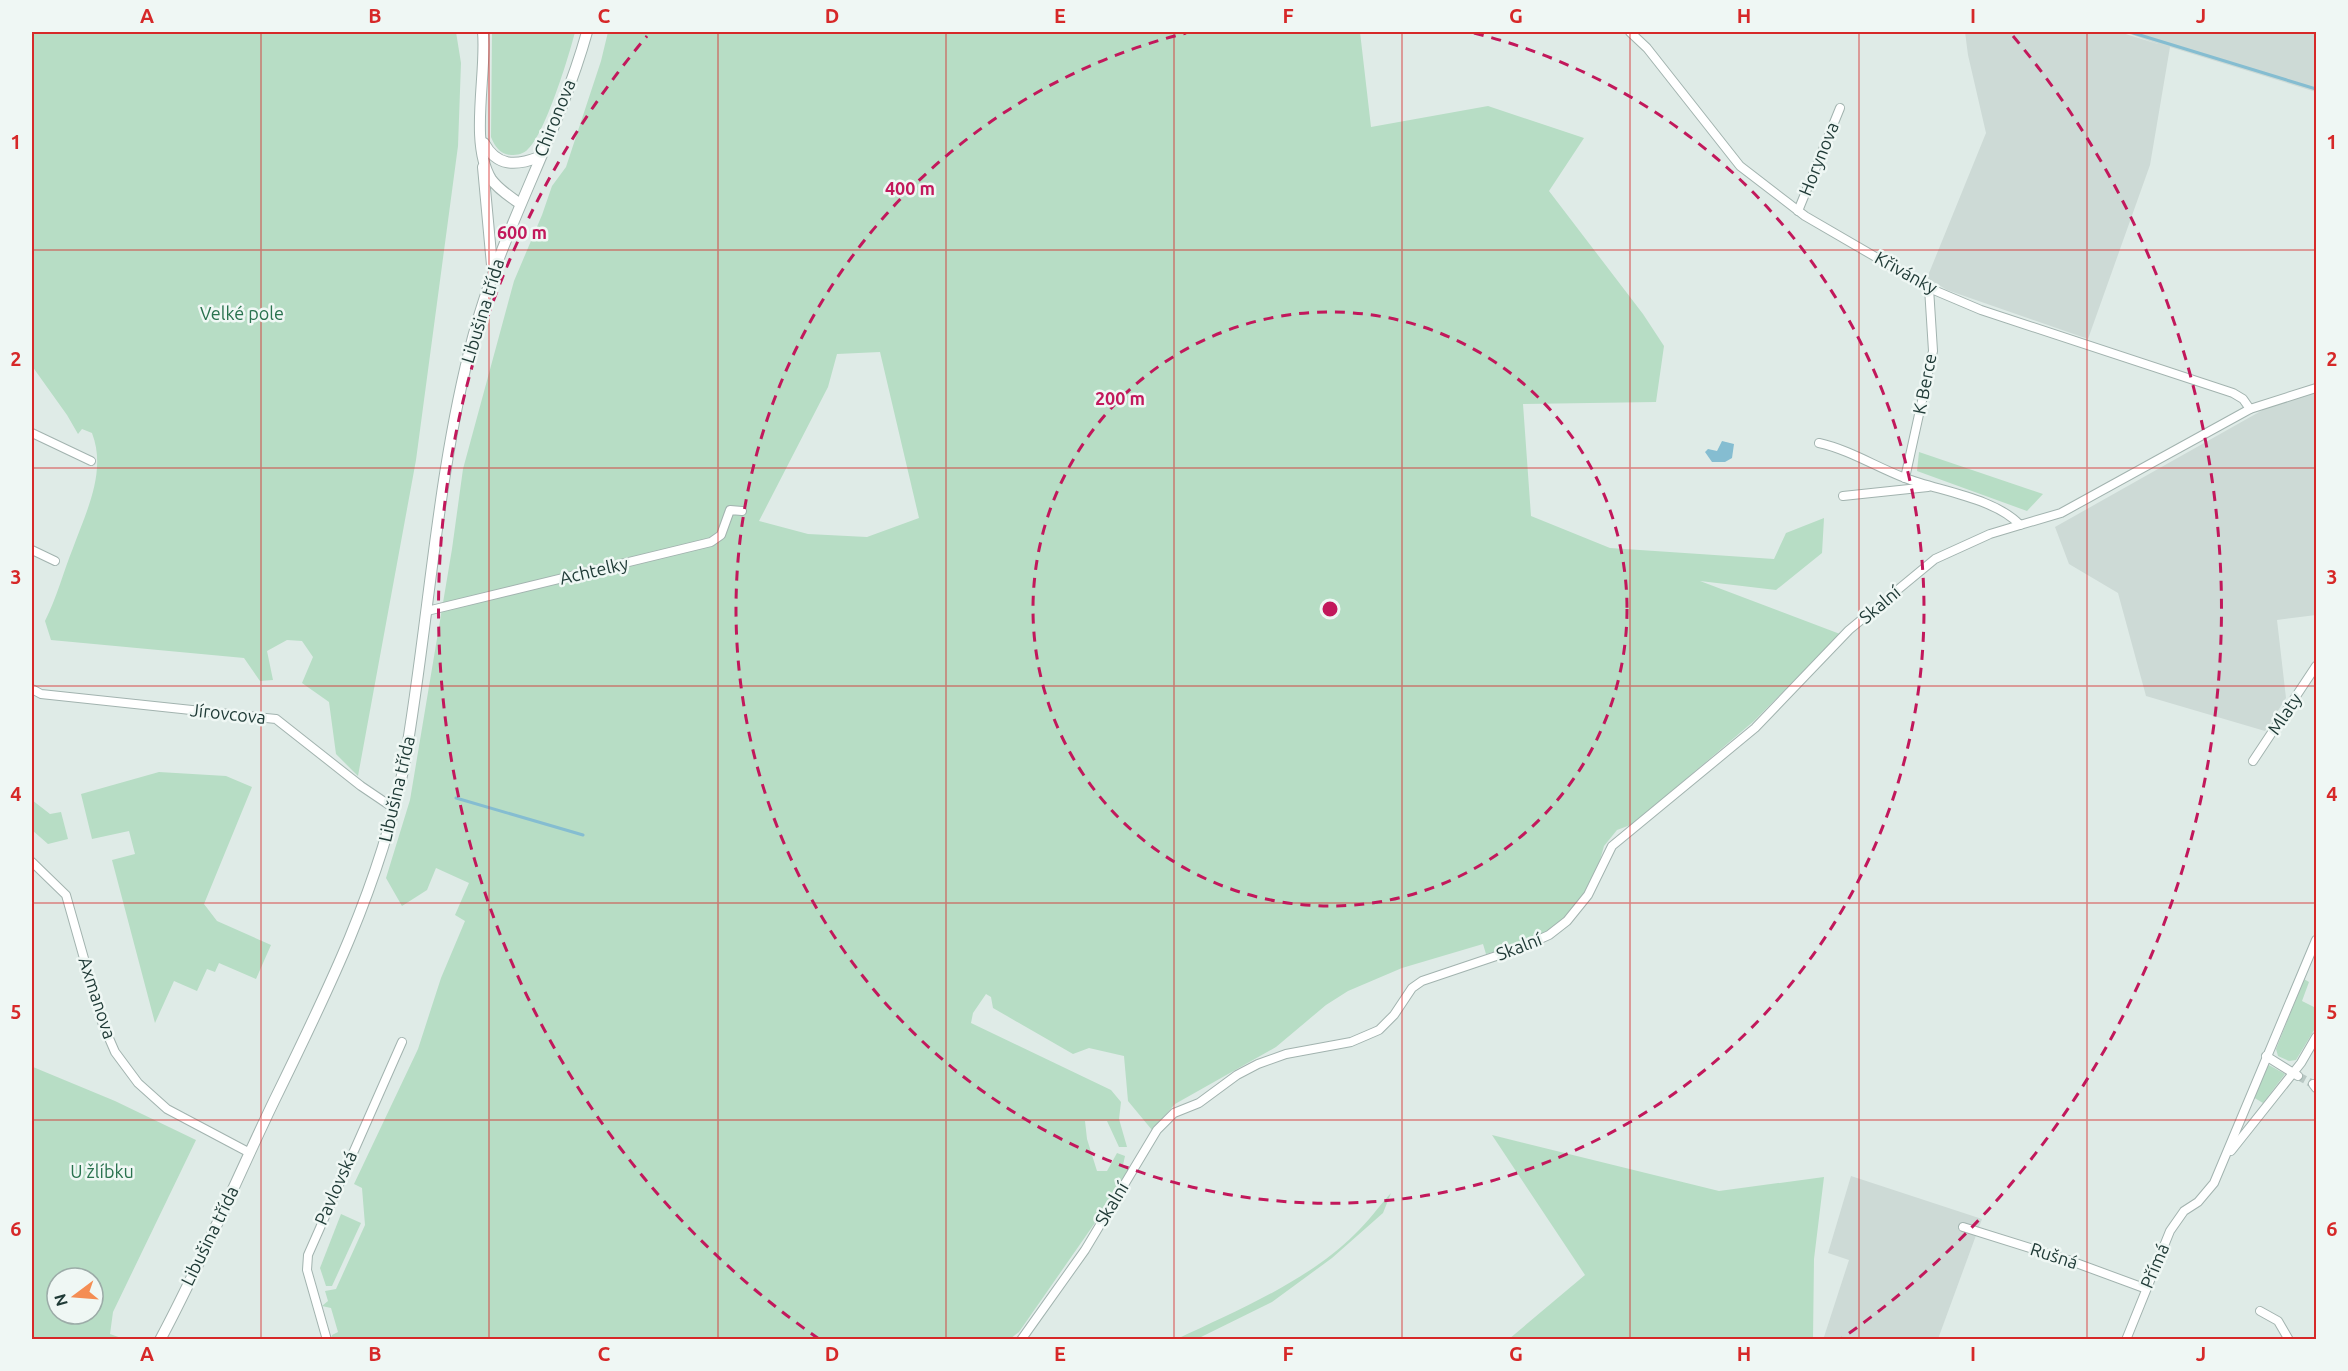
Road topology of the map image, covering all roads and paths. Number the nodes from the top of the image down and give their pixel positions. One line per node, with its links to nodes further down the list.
1 (483, 32): 5 (street)
2 (587, 32): 6 (street, Chironova)
3 (1632, 32): 8 (street, Křivánky)
4 (1840, 108): 8 (street, Horynova)
5 (482, 138): 6 (street); 7 (street); 9 (street)
6 (539, 157): 7 (street, Chironova)
7 (519, 202): 9 (street, Libušina třída)
8 (1798, 211): 10 (street, Křivánky)
9 (492, 277): 23 (street, Libušina třída)
10 (1929, 288): 12 (street, Křivánky); 16 (street, K Berce)
11 (2316, 388): 12 (street, Skalní)
12 (2250, 409): 20 (street, Skalní)
13 (32, 433): 15 (street)
14 (1819, 443): 16 (street)
15 (91, 461)
16 (1905, 478): 17 (street)
17 (1931, 487): 18 (street); 20 (street)
18 (1843, 496)
19 (742, 511): 23 (street, Achtelky)
20 (2020, 525): 41 (street, Skalní)
21 (32, 550): 22 (street)
22 (55, 561)
23 (427, 611): 27 (street, Libušina třída)
24 (2316, 666): 26 (street, Mlaty)
25 (32, 689): 27 (street, Jírovcova)
26 (2253, 761)
27 (395, 809): 34 (street, Libušina třída)
28 (32, 862): 34 (street, Axmanova)
29 (2316, 940): 32 (street)
30 (2316, 1037): 33 (street)
31 (402, 1042): 40 (street, Pavlovská)
32 (2266, 1056): 33 (street); 35 (street)
33 (2296, 1073): 35 (street)
34 (250, 1153): 39 (street, Libušina třída)
35 (2226, 1156): 37 (street, Přímá)
36 (1963, 1227): 37 (street, Rušná)
37 (2145, 1288): 42 (street, Přímá)
38 (2260, 1311): 43 (street)
39 (160, 1340)
40 (327, 1340)
41 (1020, 1340)
42 (2126, 1340)
43 (2289, 1340)

